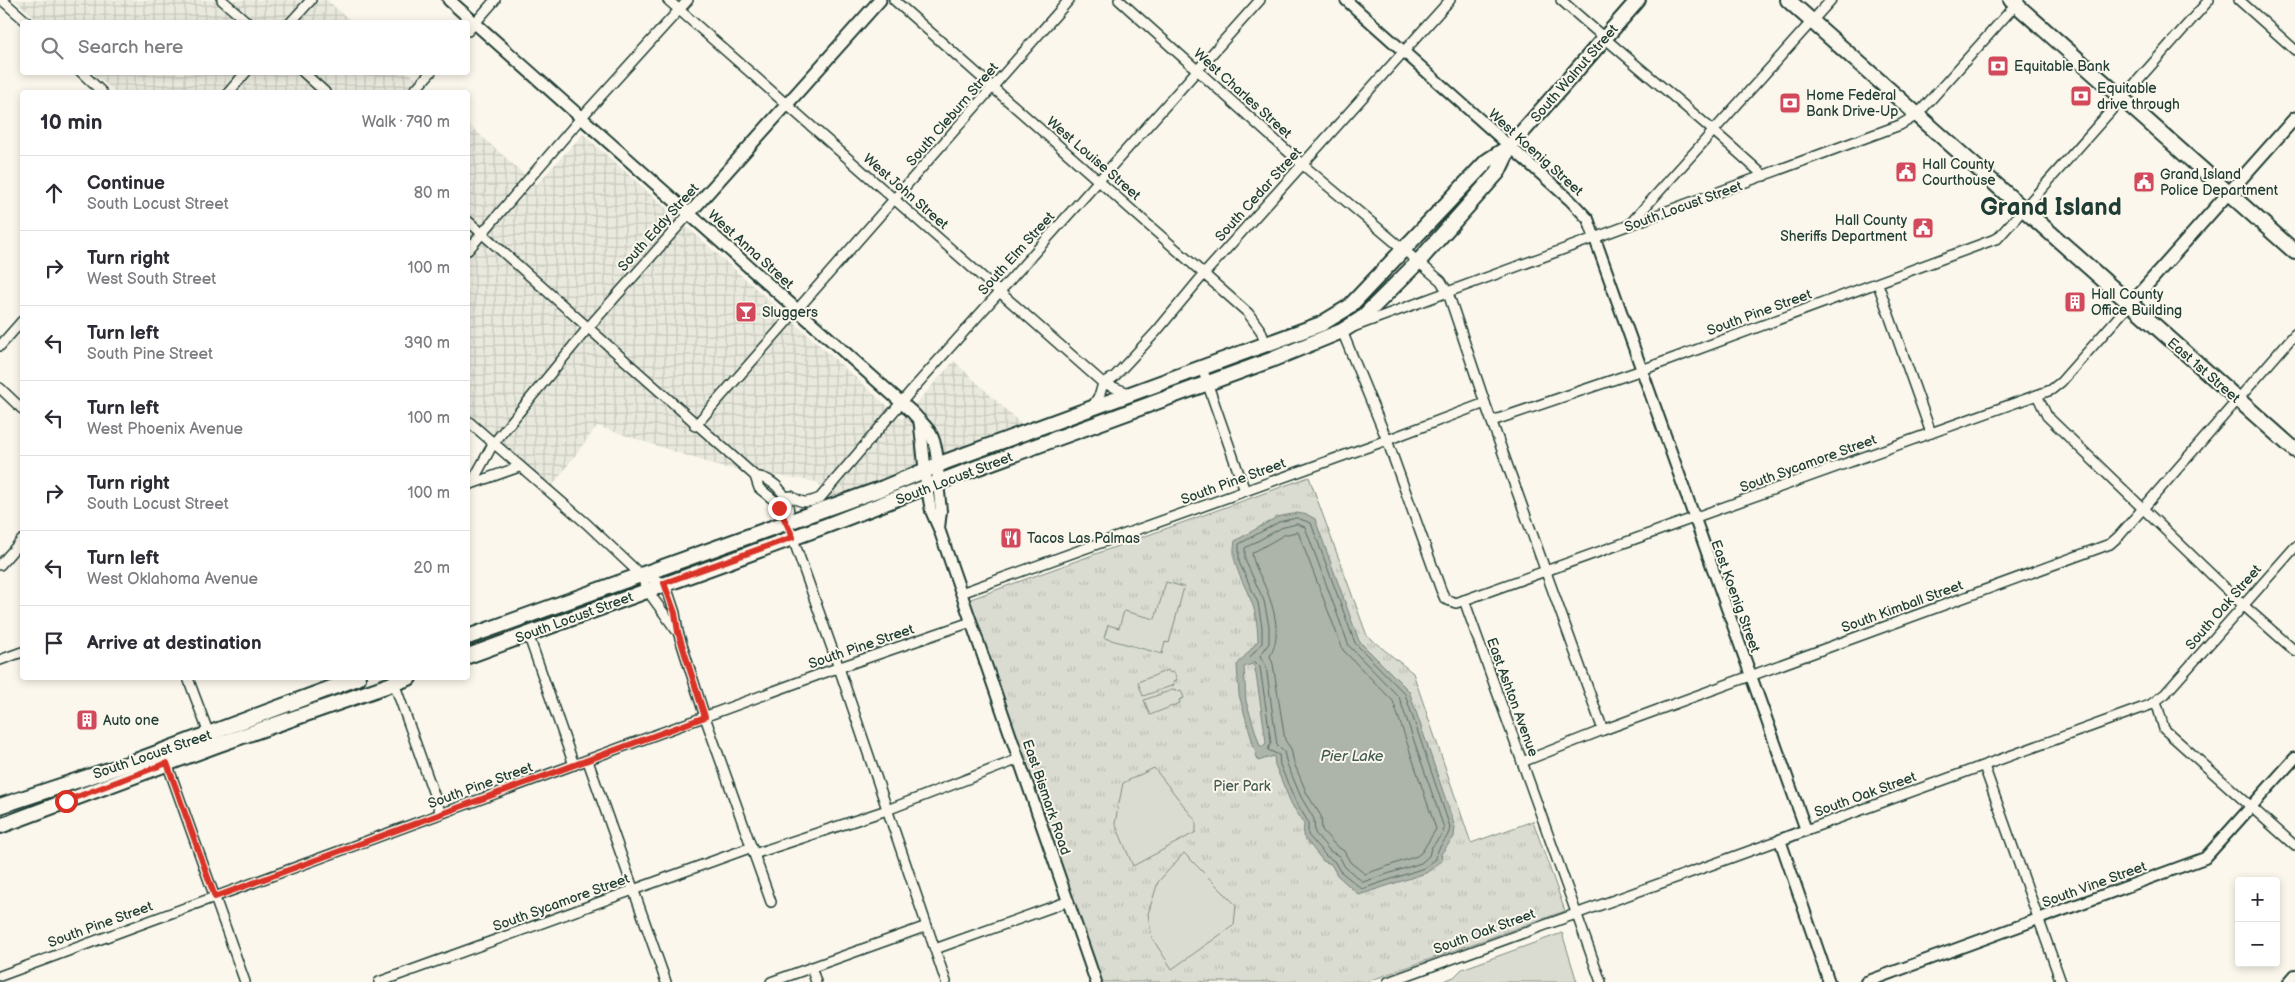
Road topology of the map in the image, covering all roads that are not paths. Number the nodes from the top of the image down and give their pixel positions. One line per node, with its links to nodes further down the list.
1 (2, 0): 23 (street)
2 (222, 0): 24 (street)
3 (311, 0): 25 (street)
4 (449, 0): 26 (main road, West Anna Street)
5 (495, 0): 28 (street)
6 (668, 0): 22 (street, West John Street)
7 (688, 0): 22 (street)
8 (880, 0): 43 (main road, South Eddy Street)
9 (894, 0): 37 (street, West Louise Street)
10 (1069, 0): 37 (street, South Cleburn Street)
11 (1119, 0): 32 (street, West Charles Street)
12 (1260, 0): 32 (street, South Elm Street)
13 (1346, 0): 31 (street, West Koenig Street)
14 (1450, 0): 31 (street, South Cedar Street)
15 (1561, 0): 29 (street)
16 (1638, 0): 29 (main road, South Walnut Street)
17 (1788, 0): 27 (main road, East 1st Street)
18 (1831, 0): 27 (street)
19 (2209, 0): 42 (street, South Pine Street)
20 (2239, 0): 30 (street)
21 (2016, 2): 42 (main road); 44 (street, South Locust Street)
22 (679, 10): 43 (street, West John Street); 45 (street)
23 (25, 20)
24 (245, 20)
25 (293, 20)
26 (465, 20)
27 (1812, 21): 44 (main road, East 1st Street); 47 (street)
28 (471, 27): 45 (main road, West Anna Street)
29 (1604, 39): 47 (street); 48 (main road, South Walnut Street)
30 (2295, 50)
31 (1404, 52): 48 (street, West Koenig Street); 49 (street, South Cedar Street)
32 (1198, 71): 49 (street, West Charles Street); 51 (street, South Elm Street)
33 (84, 75): 38 (street)
34 (243, 75): 39 (street)
35 (306, 75): 40 (street)
36 (428, 75): 41 (street)
37 (994, 88): 51 (street, West Louise Street); 53 (street, South Cleburn Street)
38 (100, 90)
39 (231, 90)
40 (323, 90)
41 (415, 90)
42 (2122, 99): 52 (main road); 54 (street, South Pine Street)
43 (787, 105): 53 (street, West John Street); 55 (main road, South Eddy Street)
44 (1917, 115): 50 (street, South Locust Street); 54 (main road, East 1st Street)
45 (582, 118): 55 (main road, West Anna Street); 58 (street)
46 (2295, 118): 52 (main road)
47 (1715, 131): 50 (street); 57 (street)
48 (1510, 146): 59 (street, West Koenig Street); 61 (main road, South Walnut Street); 63 (main road, South Walnut Street)
49 (1302, 165): 61 (street, West Charles Street); 64 (street, South Cedar Street)
50 (1764, 176): 57 (street, South Locust Street)
51 (1100, 181): 64 (street, West Louise Street); 66 (street, South Elm Street)
52 (2228, 193): 62 (main road); 68 (main road)
53 (895, 199): 66 (street, West John Street); 69 (street, South Cleburn Street)
54 (2024, 210): 65 (street, South Pine Street); 68 (main road, East 1st Street)
55 (689, 214): 69 (main road, West Anna Street); 71 (street, South Eddy Street)
56 (470, 223): 58 (street)
57 (1627, 226): 59 (street, South Locust Street)
58 (482, 234): 60 (street); 71 (street)
59 (1596, 239): 67 (street, South Locust Street); 77 (street, West Koenig Street)
60 (470, 248)
61 (1403, 250): 63 (street, West Charles Street); 74 (main road, South Locust Street)
62 (2295, 252)
63 (1418, 262): 67 (street, West Charles Street); 72 (main road, South Locust Street)
64 (1204, 274): 74 (street, West Louise Street); 78 (street, South Cedar Street)
65 (1878, 284): 77 (street, South Pine Street); 91 (street)
66 (1000, 291): 78 (street, West John Street); 84 (street, South Elm Street)
67 (1448, 293): 72 (street, South Locust Street); 85 (street)
68 (2130, 304): 82 (street, South Sycamore Street); 83 (main road, East 1st Street)
69 (796, 310): 84 (main road, West Anna Street); 90 (street, South Cleburn Street)
70 (20, 323): 75 (street)
71 (587, 329): 90 (street); 93 (street, South Eddy Street)
72 (1342, 331): 79 (main road, South Locust Street); 92 (street)
73 (2295, 334): 83 (street, South Kimball Street)
74 (1266, 345): 76 (main road, South Locust Street)
75 (0, 346)
76 (1202, 368): 79 (street); 81 (main road, South Locust Street)
77 (1642, 370): 88 (street, South Pine Street); 104 (street, East Koenig Street)
78 (1103, 383): 81 (street, West John Street); 87 (street, South Cedar Street)
79 (1207, 384): 100 (main road, South Locust Street); 101 (street)
80 (0, 388): 86 (street)
81 (1131, 394): 87 (main road, South Locust Street)
82 (2037, 395): 91 (street, South Sycamore Street); 103 (street)
83 (2237, 399): 94 (main road, East 1st Street); 103 (street, South Kimball Street)
84 (902, 402): 96 (main road, West Anna Street); 102 (street, South Elm Street)
85 (1485, 402): 88 (street); 92 (street, South Pine Street)
86 (20, 407)
87 (1092, 408): 96 (main road, South Locust Street)
88 (1492, 421): 110 (street)
89 (470, 423): 93 (street)
90 (696, 426): 97 (street)
91 (1930, 433): 104 (street, South Sycamore Street)
92 (1387, 440): 101 (street, South Pine Street); 115 (street)
93 (493, 444): 95 (street); 98 (street, South Eddy Street)
94 (2295, 450)
95 (519, 467): 99 (street, South Eddy Street); 111 (street)
96 (932, 468): 100 (main road, West Anna Street); 105 (main road, South Locust Street)
97 (755, 476): 102 (street); 105 (street)
98 (470, 483)
99 (470, 485)
100 (932, 486): 106 (main road, South Locust Street); 114 (street, East Bismark Road)
101 (1245, 491): 114 (street, South Pine Street)
102 (785, 497): 105 (street)
103 (2142, 508): 116 (street); 126 (street, South Kimball Street)
104 (1694, 518): 110 (street, South Sycamore Street); 126 (street, East Koenig Street)
105 (787, 522): 106 (street); 111 (main road, South Locust Street)
106 (793, 537): 112 (main road, South Locust Street); 125 (street)
107 (20, 542): 109 (street)
108 (2295, 547): 116 (street, South Oak Street)
109 (0, 565)
110 (1546, 572): 115 (street, South Sycamore Street); 132 (street)
111 (641, 575): 112 (street); 113 (street); 120 (main road, South Locust Street)
112 (664, 583): 113 (main road, South Locust Street); 118 (street)
113 (646, 590): 118 (street); 119 (main road, South Locust Street)
114 (961, 593): 117 (street, East Bismark Road)
115 (1464, 600): 137 (street, East Ashton Avenue)
116 (2243, 605): 121 (street); 130 (street, South Oak Street)
117 (971, 622): 125 (street, South Pine Street); 135 (street, East Bismark Road)
118 (678, 632): 131 (street)
119 (528, 634): 123 (main road, South Locust Street); 139 (street)
120 (470, 636)
121 (2295, 651)
122 (20, 653): 124 (street)
123 (470, 655)
124 (0, 660)
125 (839, 668): 131 (street, South Pine Street); 143 (street)
126 (1750, 676): 132 (street, South Kimball Street); 146 (street, East Koenig Street)
127 (189, 680): 133 (street)
128 (353, 680): 133 (main road, South Locust Street)
129 (393, 680): 138 (main road, South Locust Street); 144 (street)
130 (2156, 701): 140 (street, South Oak Street); 142 (street)
131 (705, 717): 136 (street, South Pine Street); 149 (street)
132 (1603, 730): 137 (street, South Kimball Street)
133 (209, 734): 141 (main road, South Locust Street)
134 (2295, 758): 142 (street, South Vine Street)
135 (1019, 759): 143 (street, South Sycamore Street); 152 (street, East Bismark Road)
136 (588, 760): 139 (street, South Pine Street); 150 (street)
137 (1522, 762): 154 (street, East Ashton Avenue)
138 (167, 763): 145 (main road, South Locust Street); 151 (street)
139 (574, 765): 144 (street, South Pine Street)
140 (1984, 766): 146 (street, South Oak Street); 155 (street)
141 (0, 806)
142 (2251, 807): 148 (street); 155 (street, South Vine Street)
143 (887, 810): 149 (street, South Sycamore Street); 156 (street)
144 (441, 814): 151 (street, South Pine Street)
145 (0, 826)
146 (1806, 830): 147 (street, South Oak Street)
147 (1780, 840): 154 (street, South Oak Street); 171 (street)
148 (2295, 846)
149 (753, 851): 150 (street, South Sycamore Street); 153 (street)
150 (633, 890): 161 (street, South Sycamore Street); 164 (street)
151 (215, 897): 160 (street, South Pine Street); 162 (street)
152 (1069, 901): 157 (street); 168 (street, East Bismark Road)
153 (771, 902)
154 (1576, 913): 169 (street, South Oak Street); 170 (street, East Ashton Avenue)
155 (2038, 919): 172 (street, South Vine Street); 173 (street)
156 (927, 926): 157 (street); 158 (street)
157 (935, 949): 167 (street)
158 (812, 967): 165 (street); 166 (street)
159 (2295, 975): 174 (street)
160 (0, 976)
161 (399, 979): 163 (street, South Sycamore Street)
162 (245, 982)
163 (379, 982)
164 (666, 982)
165 (771, 982)
166 (816, 982)
167 (946, 982)
168 (1096, 982)
169 (1388, 982)
170 (1601, 982)
171 (1829, 982)
172 (1866, 982)
173 (2061, 982)
174 (2288, 982)

